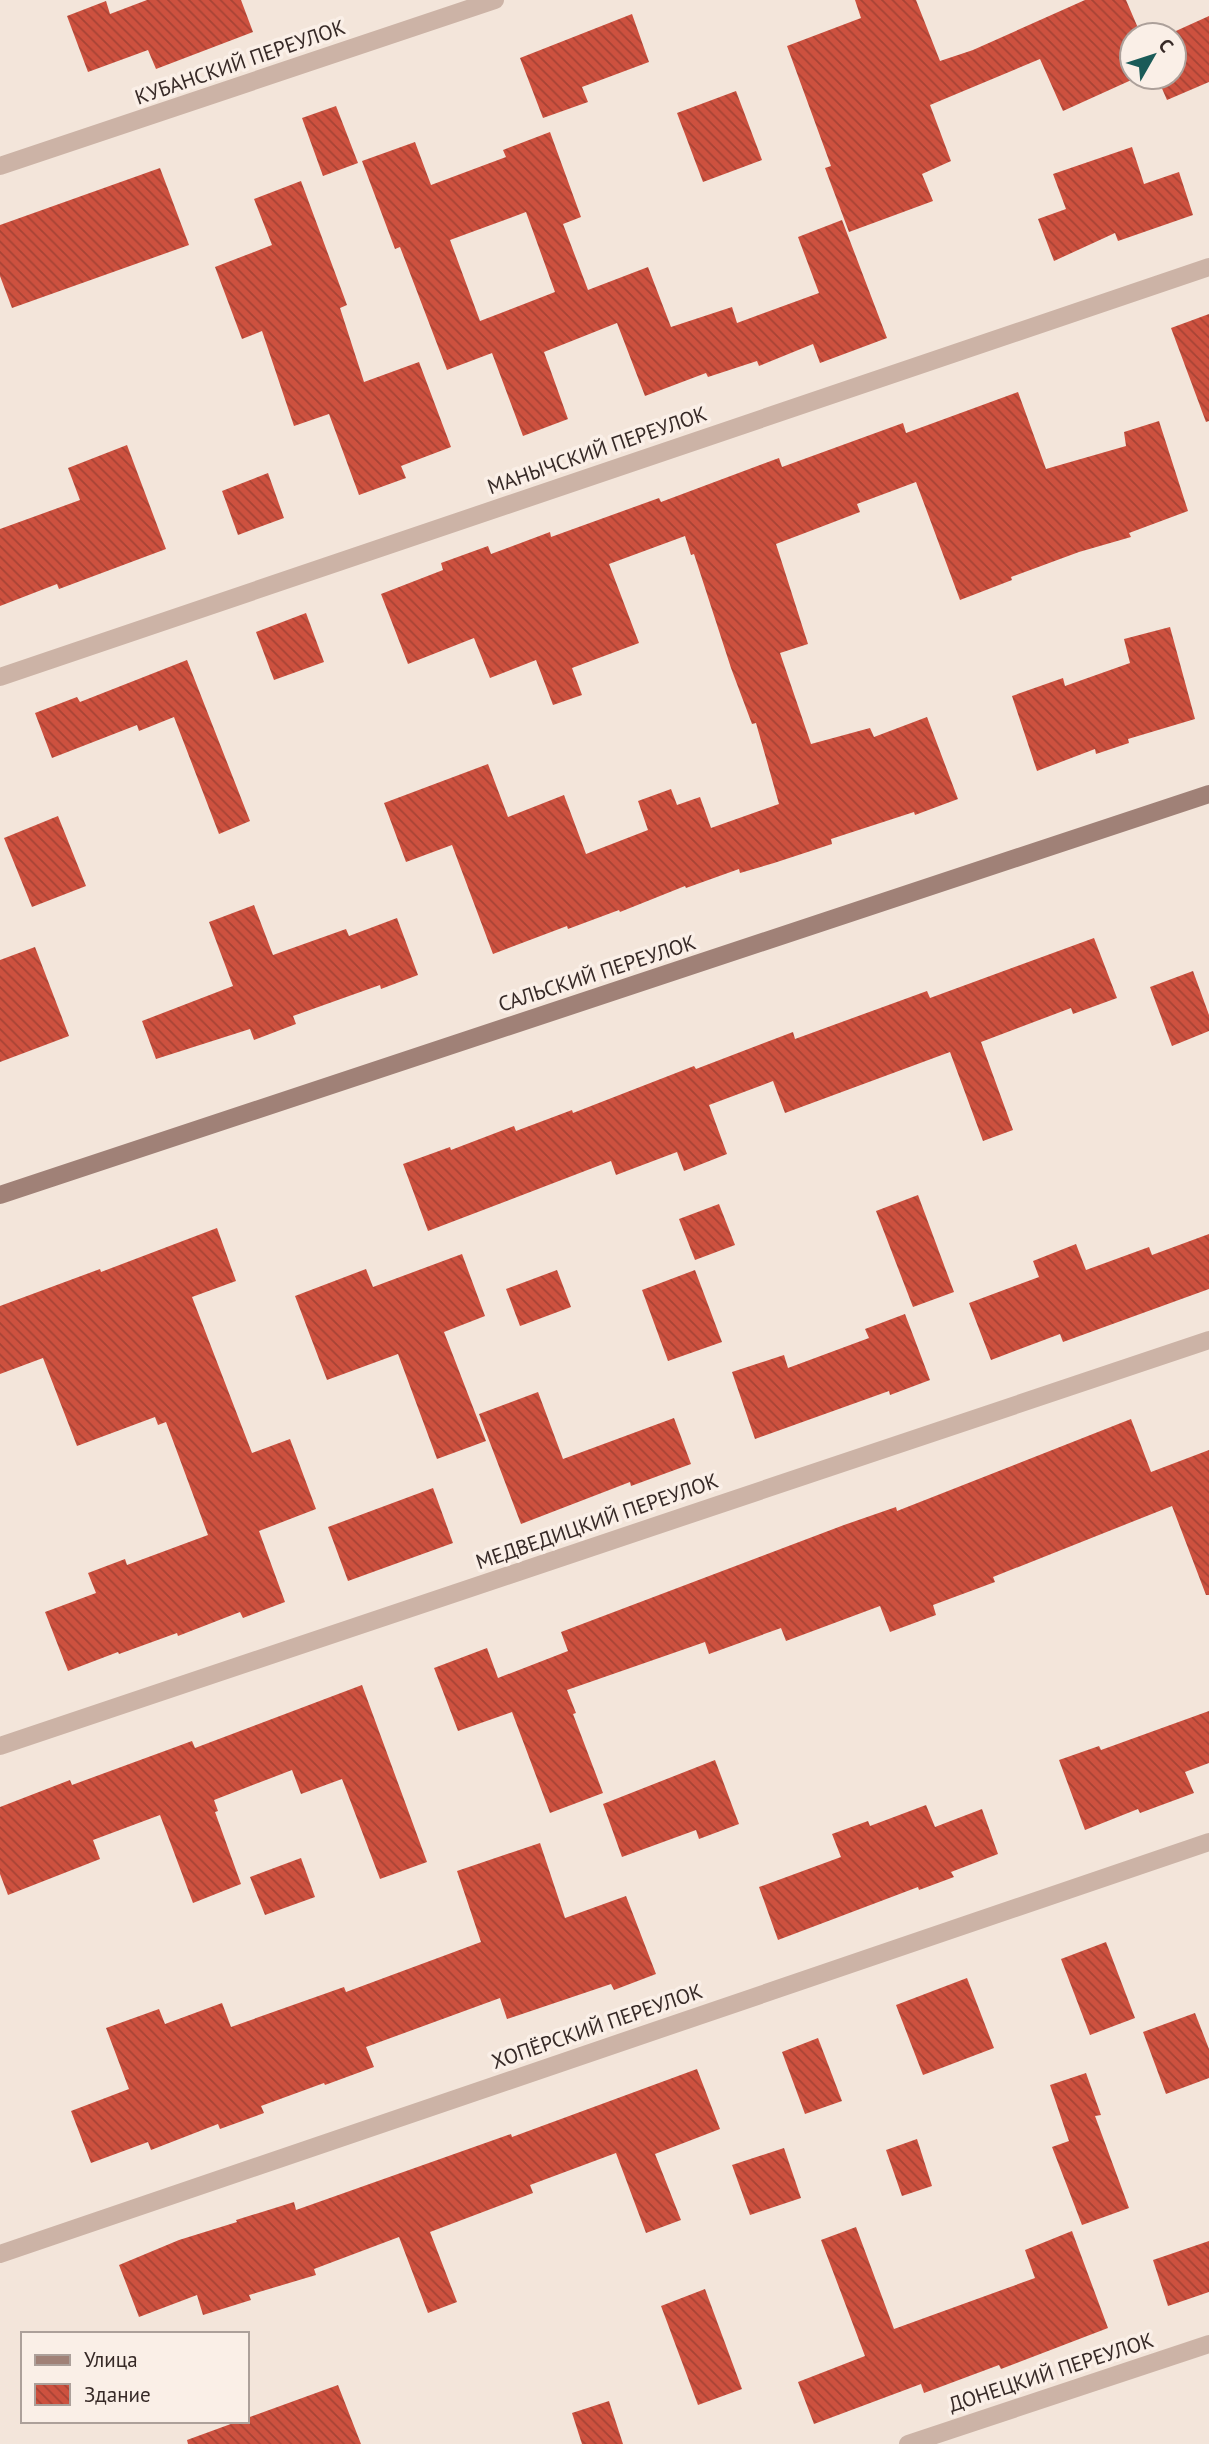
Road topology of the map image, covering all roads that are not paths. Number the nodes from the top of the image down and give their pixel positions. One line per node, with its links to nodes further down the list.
1 (495, 0): 2 (street, КУБАНСКИЙ ПЕРЕУЛОК)
2 (0, 166)
3 (1209, 267): 4 (street, МАНЫЧСКИЙ ПЕРЕУЛОК)
4 (0, 677)
5 (1209, 794): 6 (main road, САЛЬСКИЙ ПЕРЕУЛОК)
6 (0, 1195)
7 (1209, 1340): 8 (street, МЕДВЕДИЦКИЙ ПЕРЕУЛОК)
8 (0, 1745)
9 (1209, 1842): 10 (street, ХОПЁРСКИЙ ПЕРЕУЛОК)
10 (0, 2254)
11 (1209, 2344): 12 (street, ДОНЕЦКИЙ ПЕРЕУЛОК)
12 (908, 2444)

